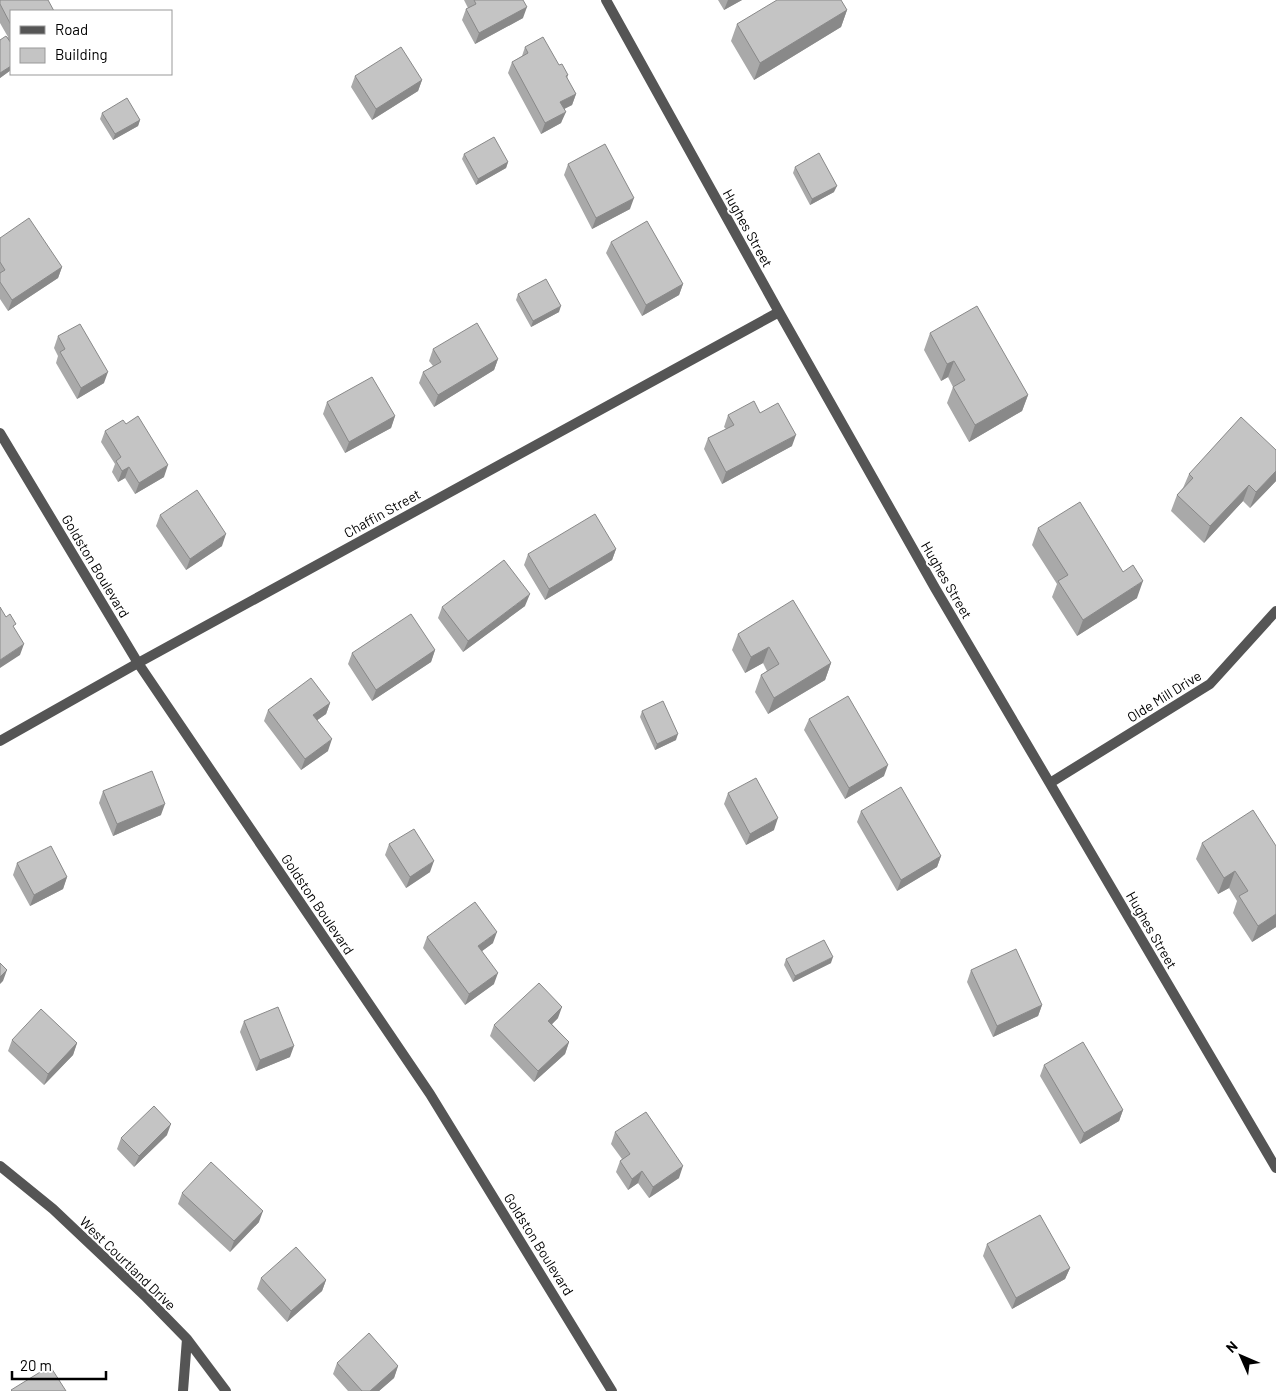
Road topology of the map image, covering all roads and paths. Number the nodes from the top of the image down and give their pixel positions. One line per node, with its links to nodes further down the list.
1 (606, 0): 2 (street, Hughes Street)
2 (779, 312): 5 (street, Chaffin Street); 7 (street, Hughes Street)
3 (0, 433): 5 (street, Goldston Boulevard)
4 (1276, 611): 7 (street, Olde Mill Drive)
5 (138, 663): 6 (street, Chaffin Street); 13 (street, Goldston Boulevard)
6 (0, 741)
7 (1050, 783): 9 (street, Hughes Street)
8 (0, 1166): 10 (street, West Courtland Drive)
9 (1276, 1168)
10 (187, 1339): 11 (street); 12 (street, West Courtland Drive)
11 (183, 1391)
12 (226, 1391)
13 (612, 1391)

